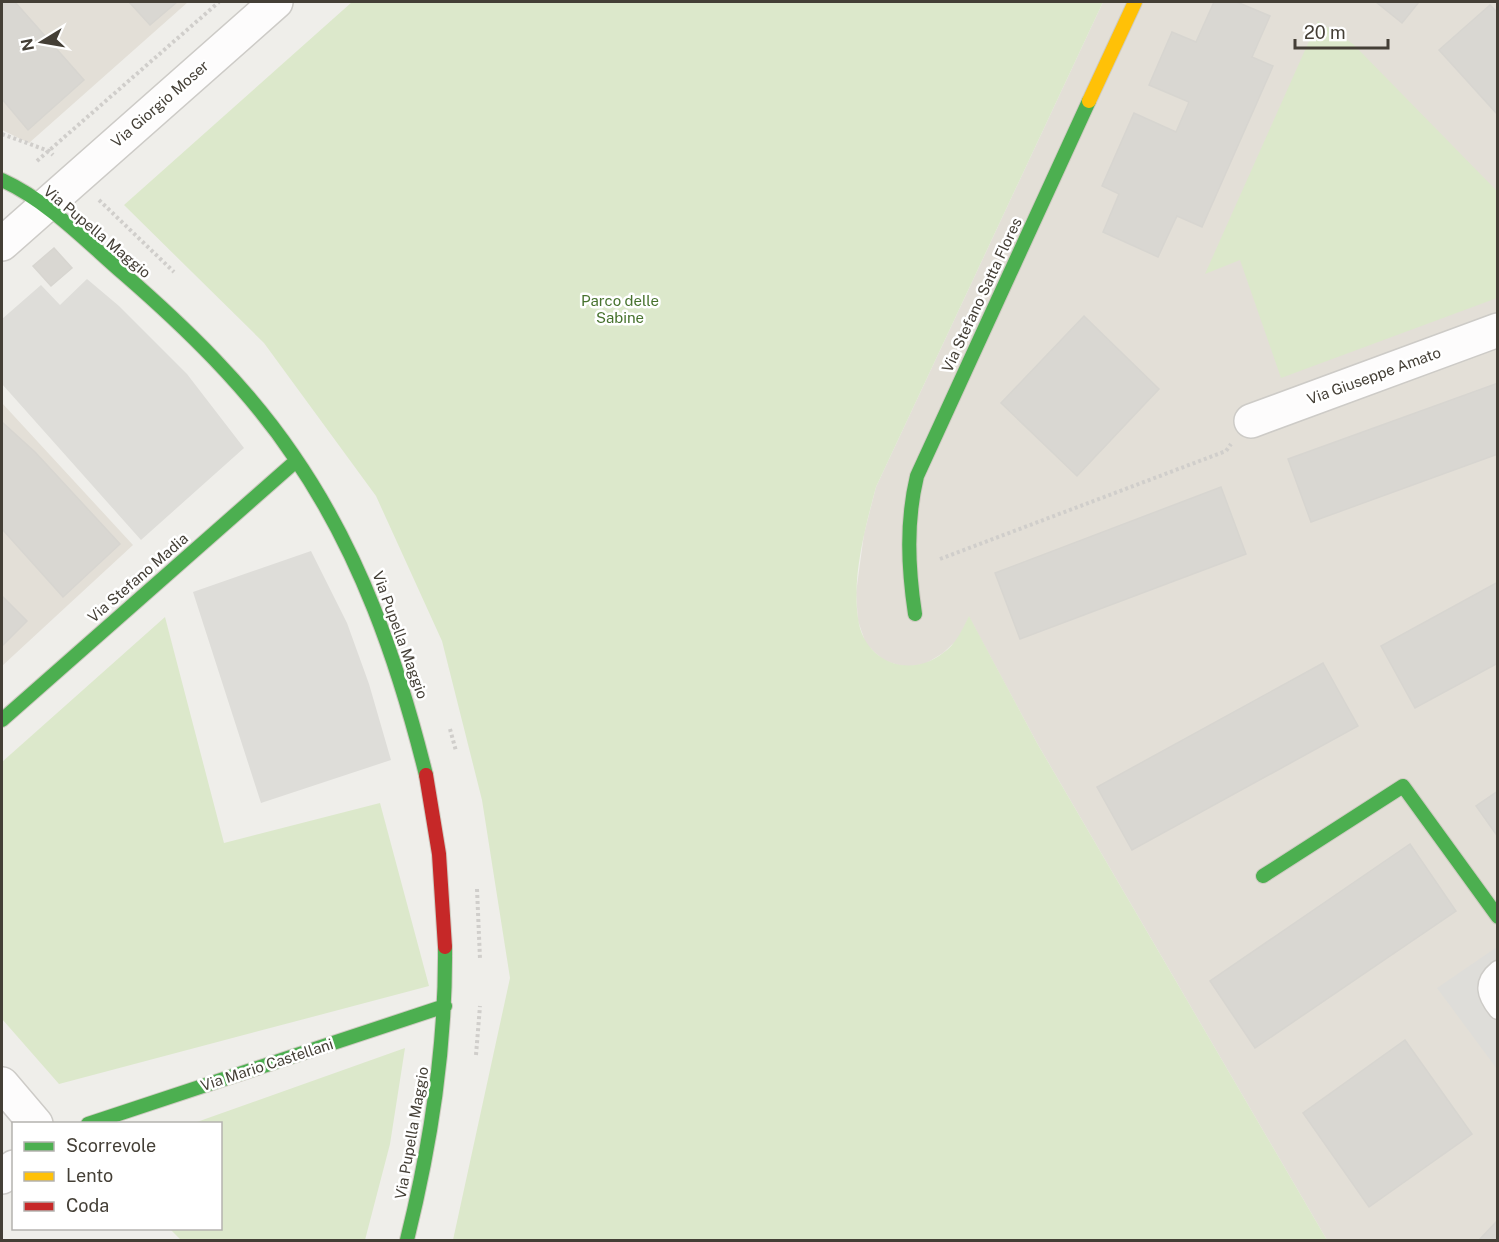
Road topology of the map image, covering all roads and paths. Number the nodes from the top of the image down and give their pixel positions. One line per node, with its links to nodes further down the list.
1 (219, 2): 5 (path)
2 (276, 2): 6 (street, Via Giorgio Moser)
3 (1135, 2): 14 (street, Via Stefano Satta Flores)
4 (2, 134): 5 (path)
5 (49, 151): 6 (path); 7 (path)
6 (76, 178): 8 (street, Via Giorgio Moser); 10 (path)
7 (6, 182): 8 (street, Via Pupella Maggio)
8 (44, 206): 9 (street, Via Giorgio Moser); 13 (street, Via Pupella Maggio)
9 (2, 244)
10 (177, 275)
11 (1497, 330): 12 (street, Via Giuseppe Amato)
12 (1251, 421): 14 (path)
13 (296, 461): 17 (street, Via Stefano Madia); 25 (street, Via Pupella Maggio)
14 (909, 570): 15 (street, Via Stefano Satta Flores)
15 (915, 614)
16 (447, 718): 18 (path)
17 (2, 720)
18 (458, 762)
19 (1263, 876): 21 (street)
20 (476, 881): 22 (path)
21 (1497, 917)
22 (480, 967)
23 (1497, 970): 26 (lane)
24 (480, 1000): 27 (path)
25 (445, 1006): 30 (street, Via Mario Castellani); 31 (street, Via Pupella Maggio)
26 (1497, 1010)
27 (475, 1065)
28 (2, 1084): 29 (street)
29 (34, 1122)
30 (94, 1122)
31 (407, 1240)

